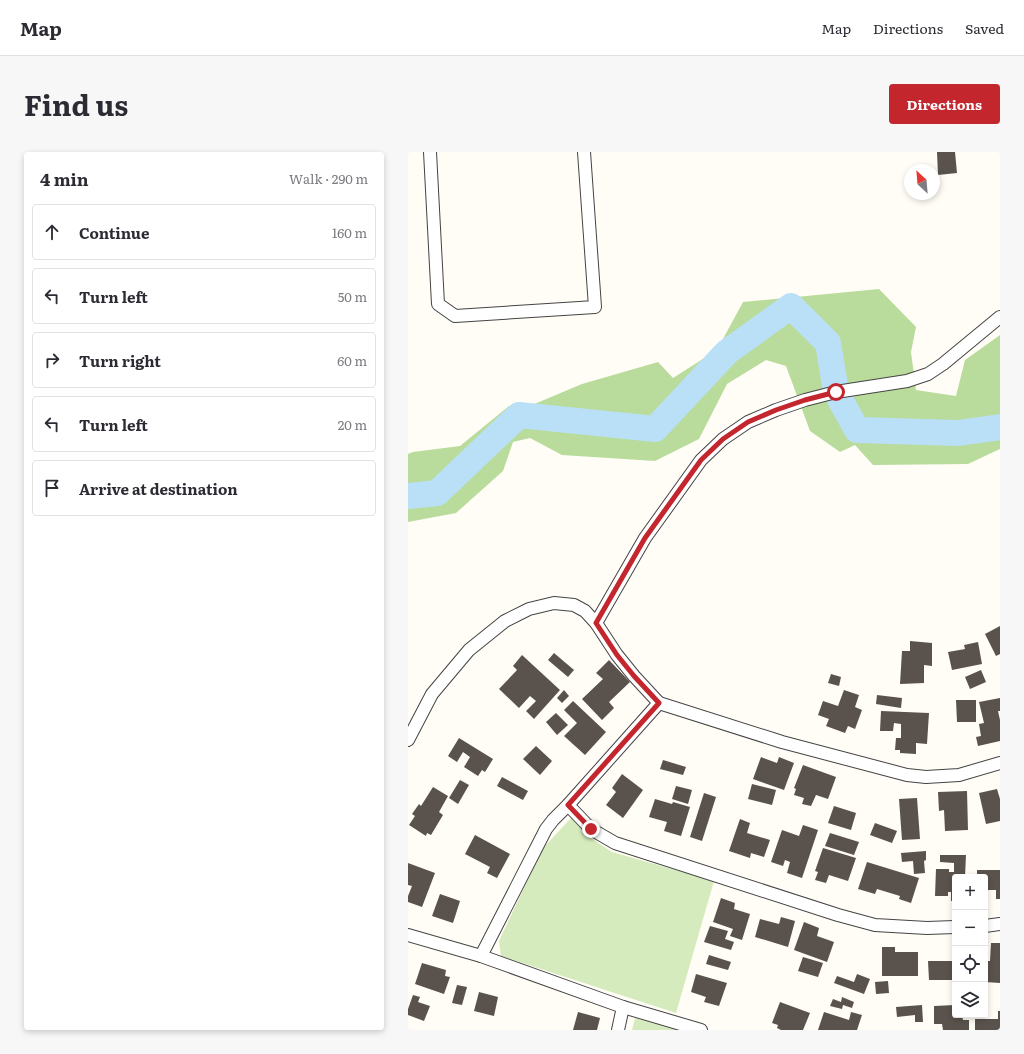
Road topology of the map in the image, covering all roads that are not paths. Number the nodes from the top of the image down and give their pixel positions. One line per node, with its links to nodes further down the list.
1 (430, 152): 2 (street)
2 (584, 152)
3 (1000, 317): 4 (street)
4 (596, 623): 5 (street); 6 (street)
5 (659, 703): 7 (street); 8 (street)
6 (408, 740)
7 (1000, 763)
8 (568, 805): 11 (street); 13 (street)
9 (1000, 924): 10 (street)
10 (988, 926)
11 (952, 927)
12 (408, 935): 13 (street)
13 (481, 956): 14 (street)
14 (623, 1007): 15 (street); 16 (street)
15 (618, 1030)
16 (701, 1030)

